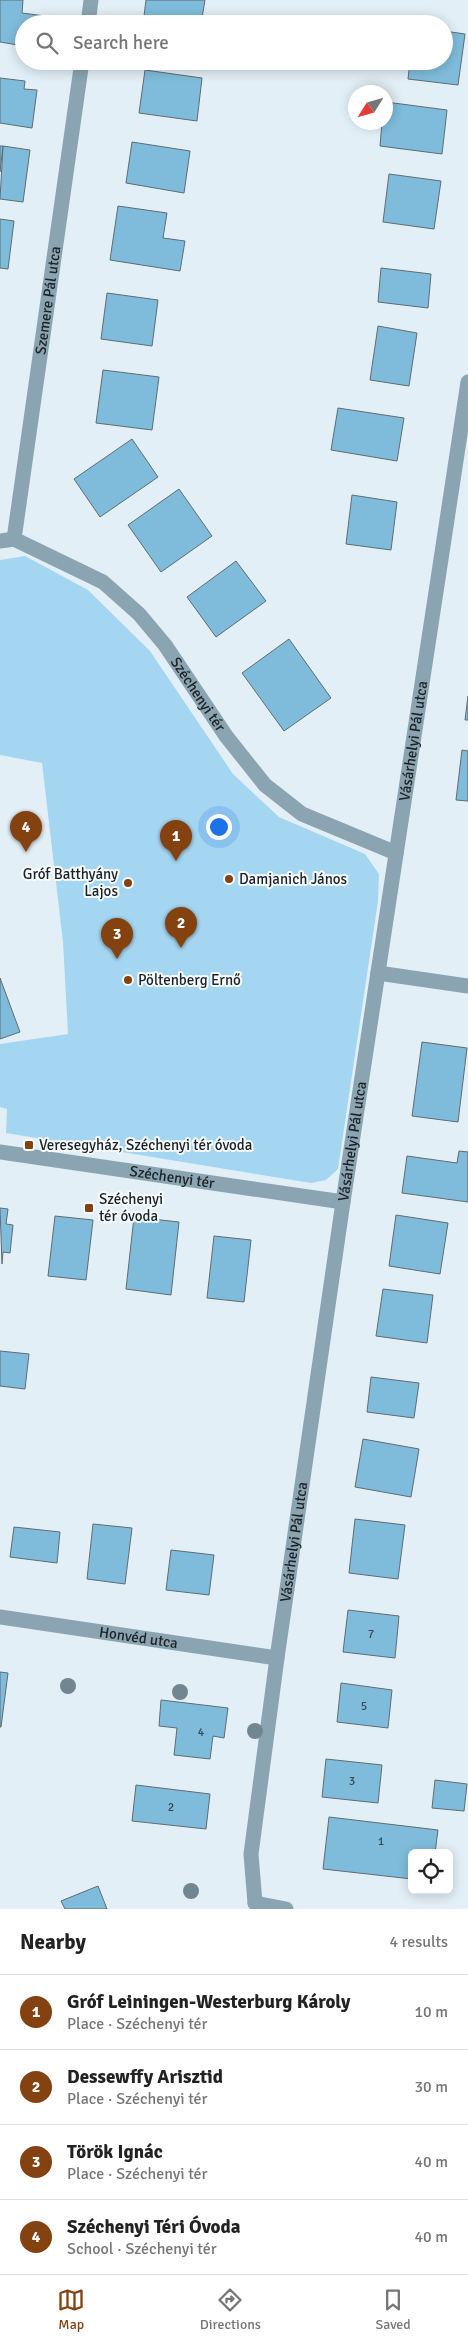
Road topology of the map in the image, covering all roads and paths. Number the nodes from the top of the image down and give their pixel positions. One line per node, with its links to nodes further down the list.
1 (91, 0): 2 (street)
2 (89, 15)
3 (81, 70): 5 (street, Szemere Pál utca)
4 (468, 382): 6 (street, Vásárhelyi Pál utca)
5 (7, 540): 6 (street, Széchenyi tér)
6 (396, 853): 7 (street, Vásárhelyi Pál utca)
7 (378, 973): 8 (street); 10 (street, Vásárhelyi Pál utca)
8 (468, 986)
9 (0, 1152): 10 (street, Széchenyi tér)
10 (344, 1202): 12 (street, Vásárhelyi Pál utca)
11 (0, 1617): 12 (street, Honvéd utca)
12 (277, 1658): 13 (street, Vásárhelyi Pál utca)
13 (251, 1906): 14 (street)
14 (286, 1909)

